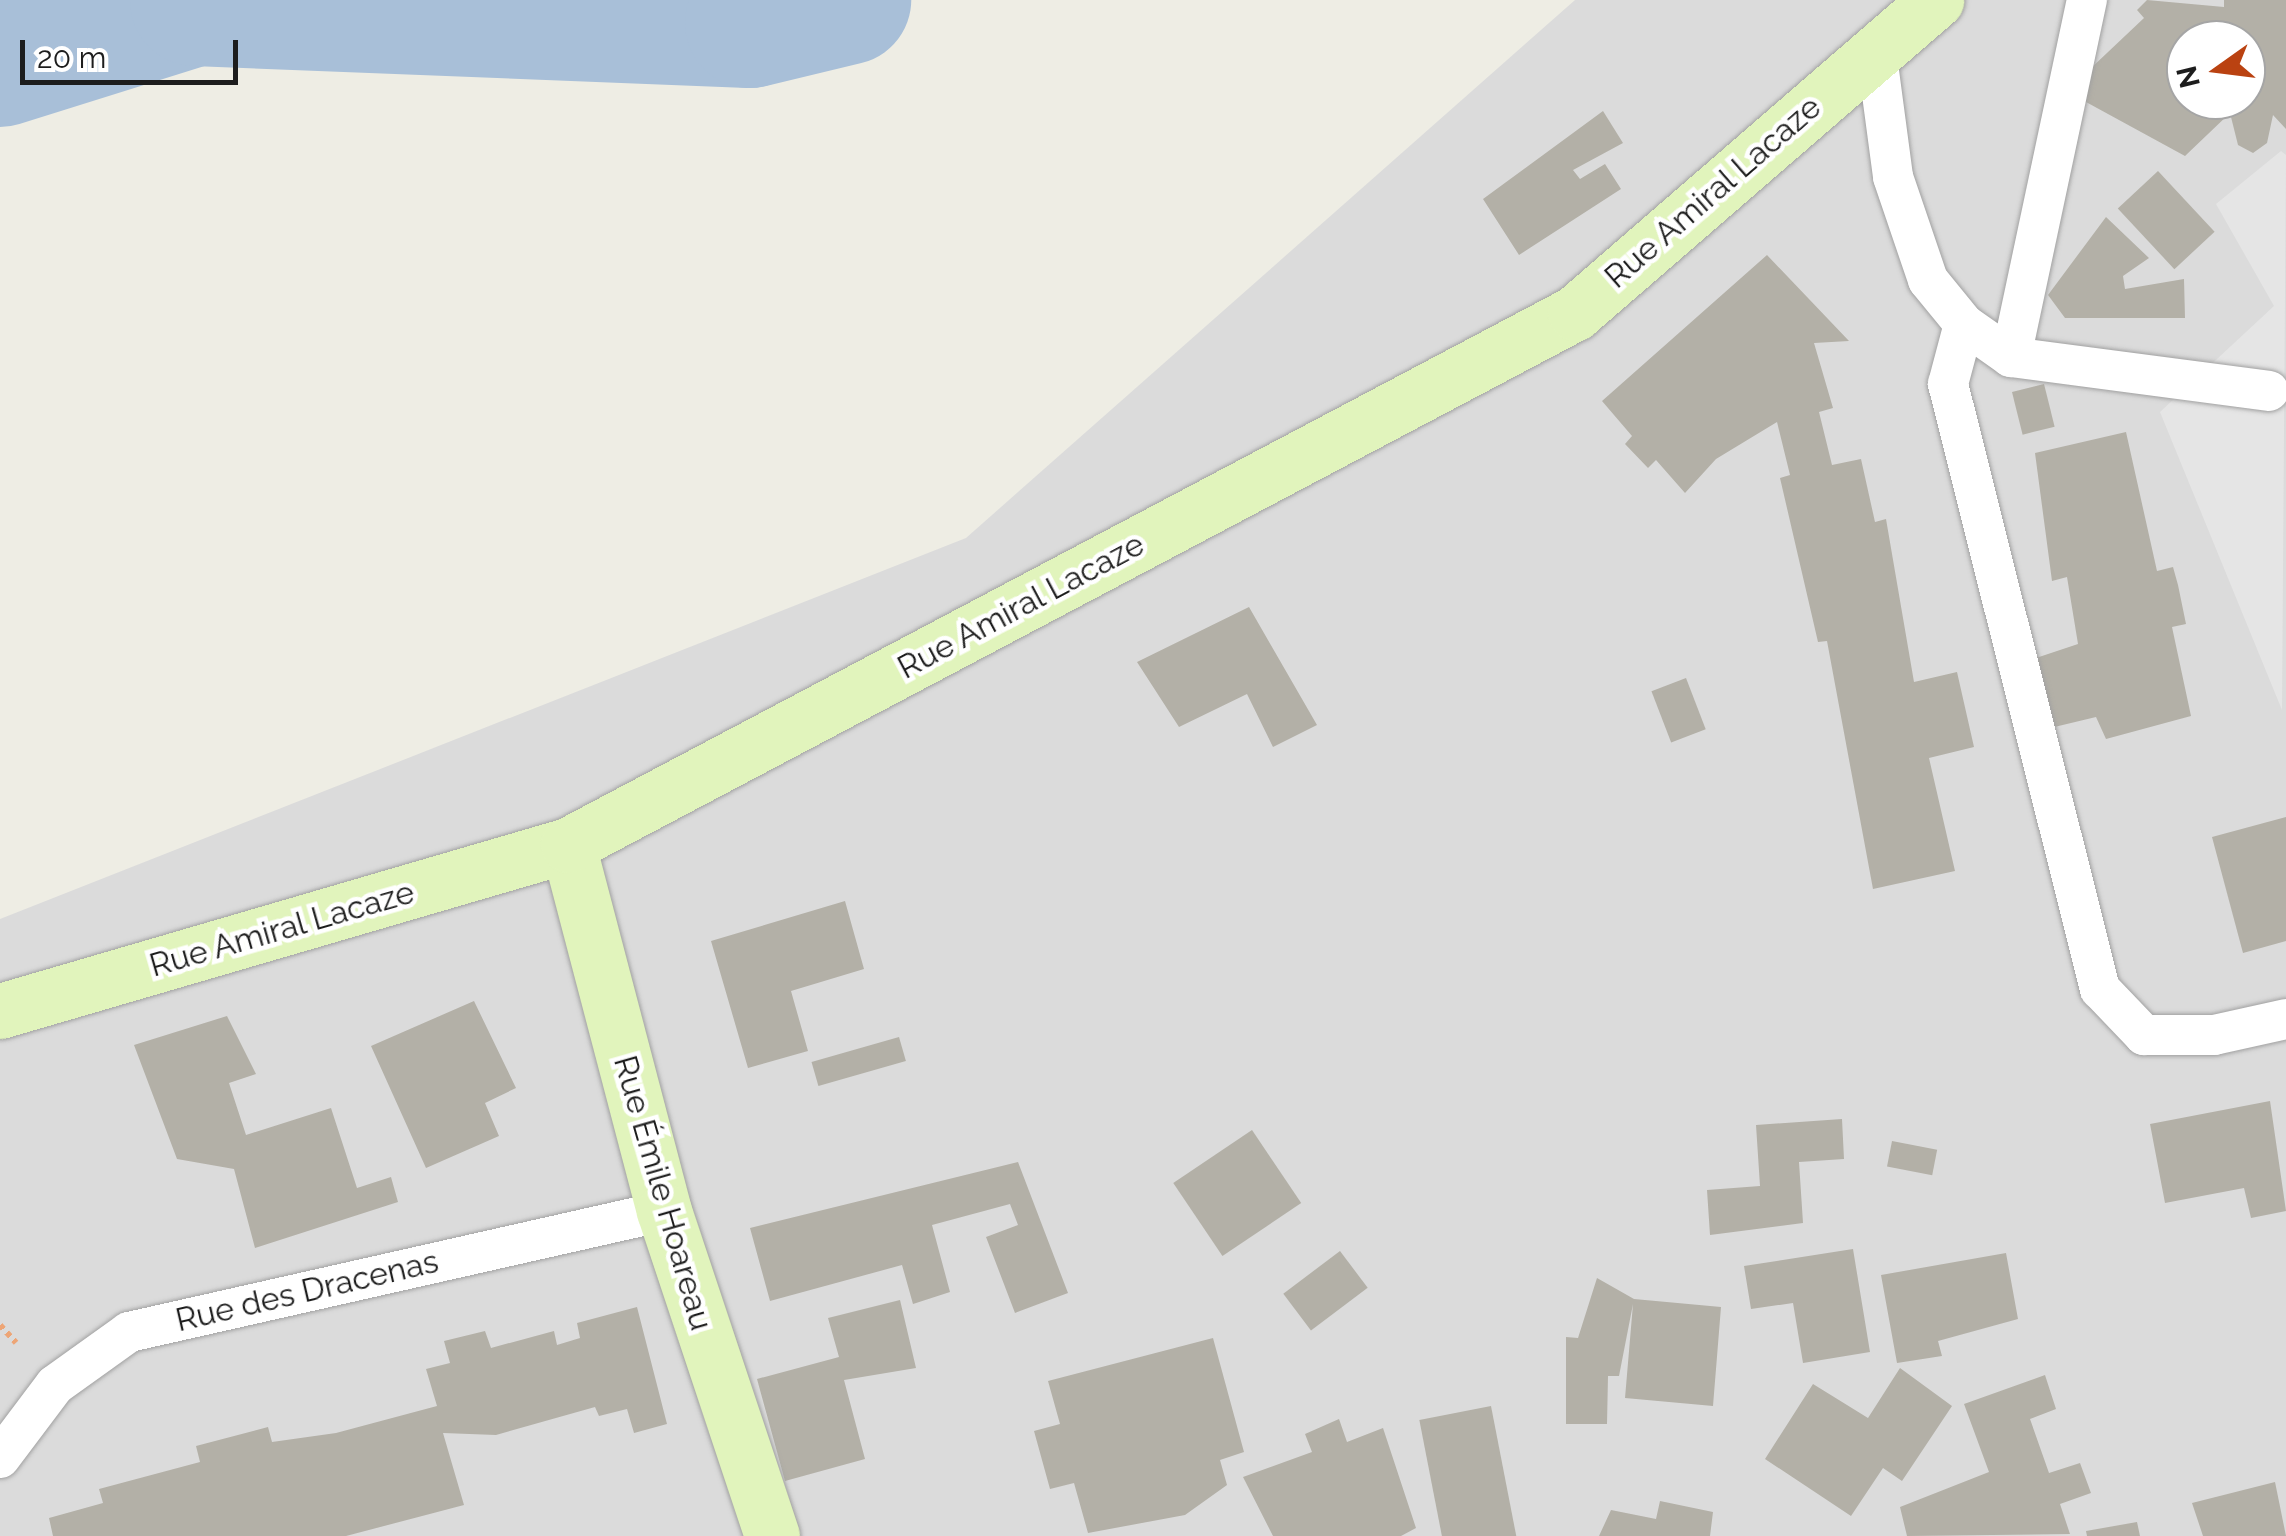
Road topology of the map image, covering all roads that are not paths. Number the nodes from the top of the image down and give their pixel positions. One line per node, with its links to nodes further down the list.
1 (1936, 0): 3 (street, Rue Amiral Lacaze)
2 (2087, 0): 5 (lane)
3 (1876, 48): 4 (lane); 7 (street, Rue Amiral Lacaze)
4 (1964, 324): 5 (lane); 9 (lane)
5 (2011, 357): 6 (lane)
6 (2269, 391)
7 (568, 846): 8 (street, Rue Amiral Lacaze); 10 (street, Rue Émile Hoareau)
8 (0, 1011)
9 (2286, 1020)
10 (664, 1210): 11 (lane, Rue des Dracenas); 12 (street, Rue Émile Hoareau)
11 (0, 1458)
12 (772, 1536)

